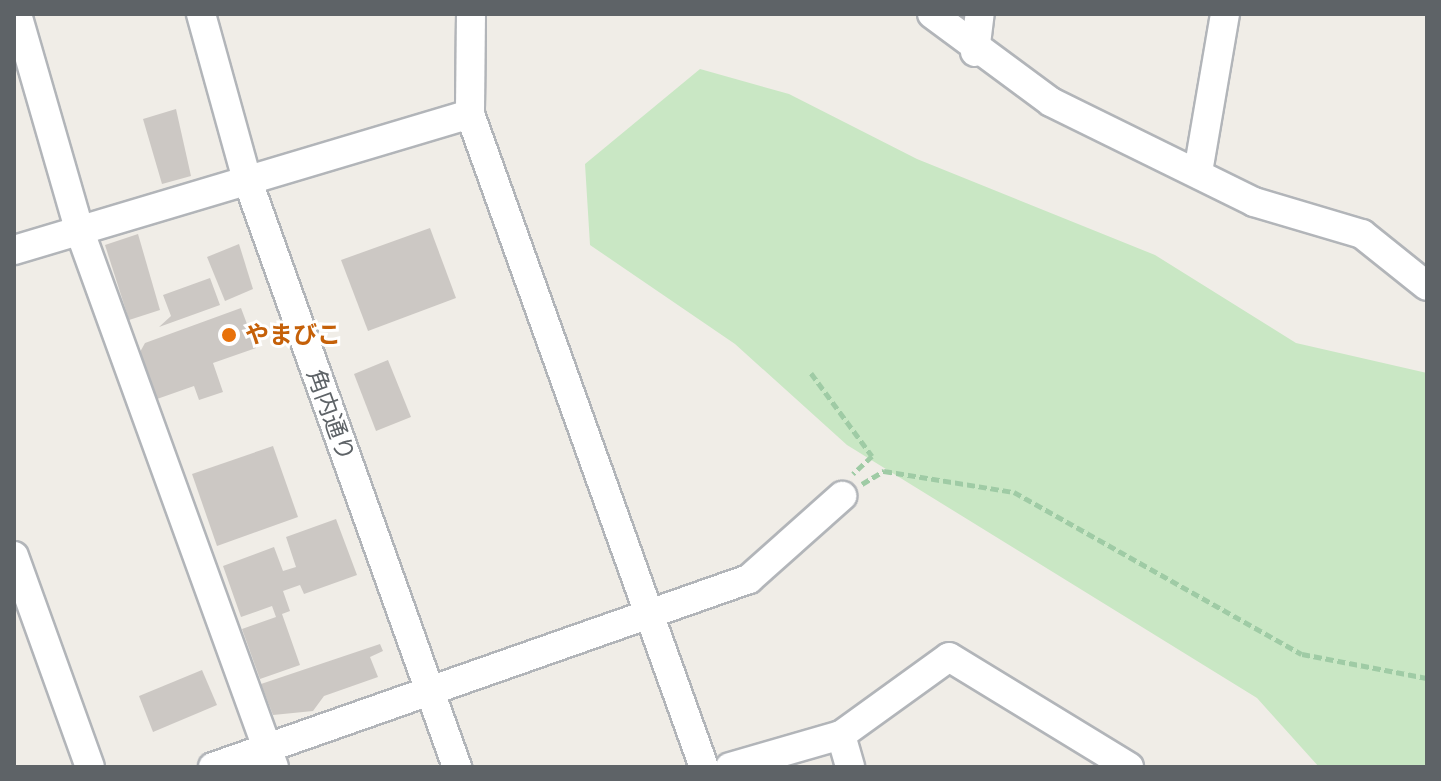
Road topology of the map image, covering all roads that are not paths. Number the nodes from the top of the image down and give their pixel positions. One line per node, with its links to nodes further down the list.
1 (17, 14): 11 (street)
2 (201, 14): 10 (street, 角内通り)
3 (471, 14): 8 (street)
4 (932, 14): 7 (street)
5 (980, 14): 7 (street)
6 (1225, 14): 9 (street)
7 (975, 52): 9 (street)
8 (470, 114): 10 (street); 17 (street)
9 (1198, 172): 13 (street)
10 (246, 176): 11 (street); 18 (street, 角内通り)
11 (79, 229): 12 (street); 20 (street)
12 (14, 250)
13 (1427, 286)
14 (842, 496): 17 (street)
15 (14, 556): 16 (street)
16 (21, 598): 21 (street)
17 (649, 616): 18 (street); 24 (street)
18 (431, 693): 20 (street); 23 (street, 角内通り)
19 (841, 735): 25 (street); 26 (street); 27 (street)
20 (271, 758): 22 (street)
21 (90, 767)
22 (213, 767)
23 (457, 767)
24 (704, 767)
25 (730, 767)
26 (850, 767)
27 (1129, 767)

